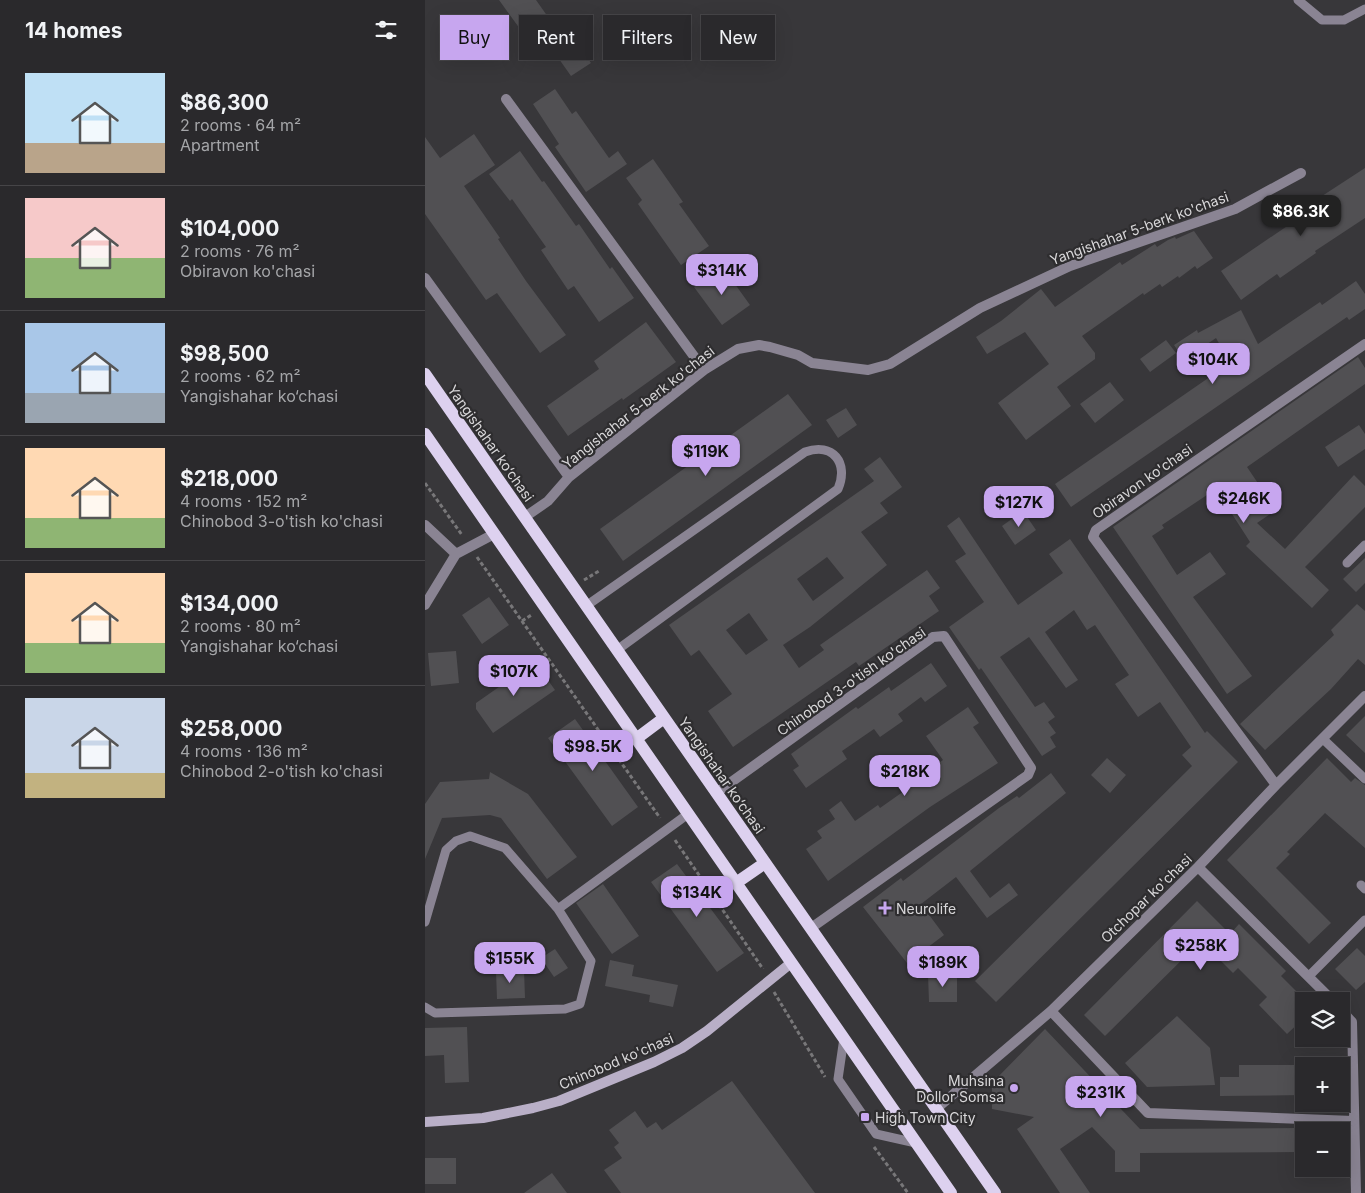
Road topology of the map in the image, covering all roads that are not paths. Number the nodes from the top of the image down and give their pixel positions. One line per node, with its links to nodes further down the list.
1 (1298, 0): 2 (lane)
2 (1365, 9)
3 (506, 99): 7 (street)
4 (1301, 173): 7 (street, Yangishahar 5-berk ko'chasi)
5 (425, 278): 10 (street)
6 (1365, 344): 25 (street, Obiravon ko'chasi)
7 (704, 370): 10 (street, Yangishahar 5-berk ko'chasi)
8 (425, 374): 11 (main road, Yangishahar ko‘chasi)
9 (425, 434): 13 (main road)
10 (569, 477): 11 (street, Yangishahar 5-berk ko'chasi)
11 (525, 517): 18 (main road, Yangishahar ko‘chasi)
12 (425, 525): 15 (street)
13 (494, 534): 15 (street); 22 (main road)
14 (1365, 544): 16 (lane)
15 (456, 554): 17 (street)
16 (1347, 563)
17 (425, 604)
18 (586, 606): 19 (main road, Yangishahar ko‘chasi); 19 (lane)
19 (617, 650): 21 (main road, Yangishahar ko‘chasi)
20 (1365, 696): 23 (street, Otchopar ko'chasi)
21 (664, 718): 22 (main road); 26 (main road, Yangishahar ko‘chasi)
22 (636, 739): 27 (main road)
23 (1323, 739): 24 (lane); 25 (street, Otchopar ko'chasi)
24 (1365, 780)
25 (1276, 785): 29 (street, Otchopar ko'chasi)
26 (717, 793): 28 (main road, Yangishahar ko‘chasi); 34 (street, Chinobod 3-o'tish ko'chasi)
27 (688, 814): 30 (main road); 31 (lane)
28 (765, 863): 30 (main road); 34 (main road, Yangishahar ko‘chasi)
29 (1198, 866): 36 (street); 39 (street, Otchopar ko'chasi)
30 (737, 884): 35 (main road)
31 (558, 909): 33 (lane); 38 (lane)
32 (1365, 920): 36 (lane)
33 (425, 922)
34 (811, 928): 42 (main road, Yangishahar ko‘chasi)
35 (791, 962): 41 (main road); 44 (street, Chinobod ko'chasi)
36 (1309, 976): 37 (street)
37 (1324, 992)
38 (425, 1007)
39 (1051, 1011): 42 (street, Otchopar ko'chasi); 43 (street)
40 (1350, 1020): 43 (street)
41 (844, 1038): 45 (main road); 45 (lane)
42 (936, 1109): 47 (main road, Yangishahar ko‘chasi)
43 (1353, 1121): 48 (street)
44 (425, 1122)
45 (917, 1143): 46 (main road)
46 (951, 1193)
47 (995, 1193)
48 (1356, 1193)

